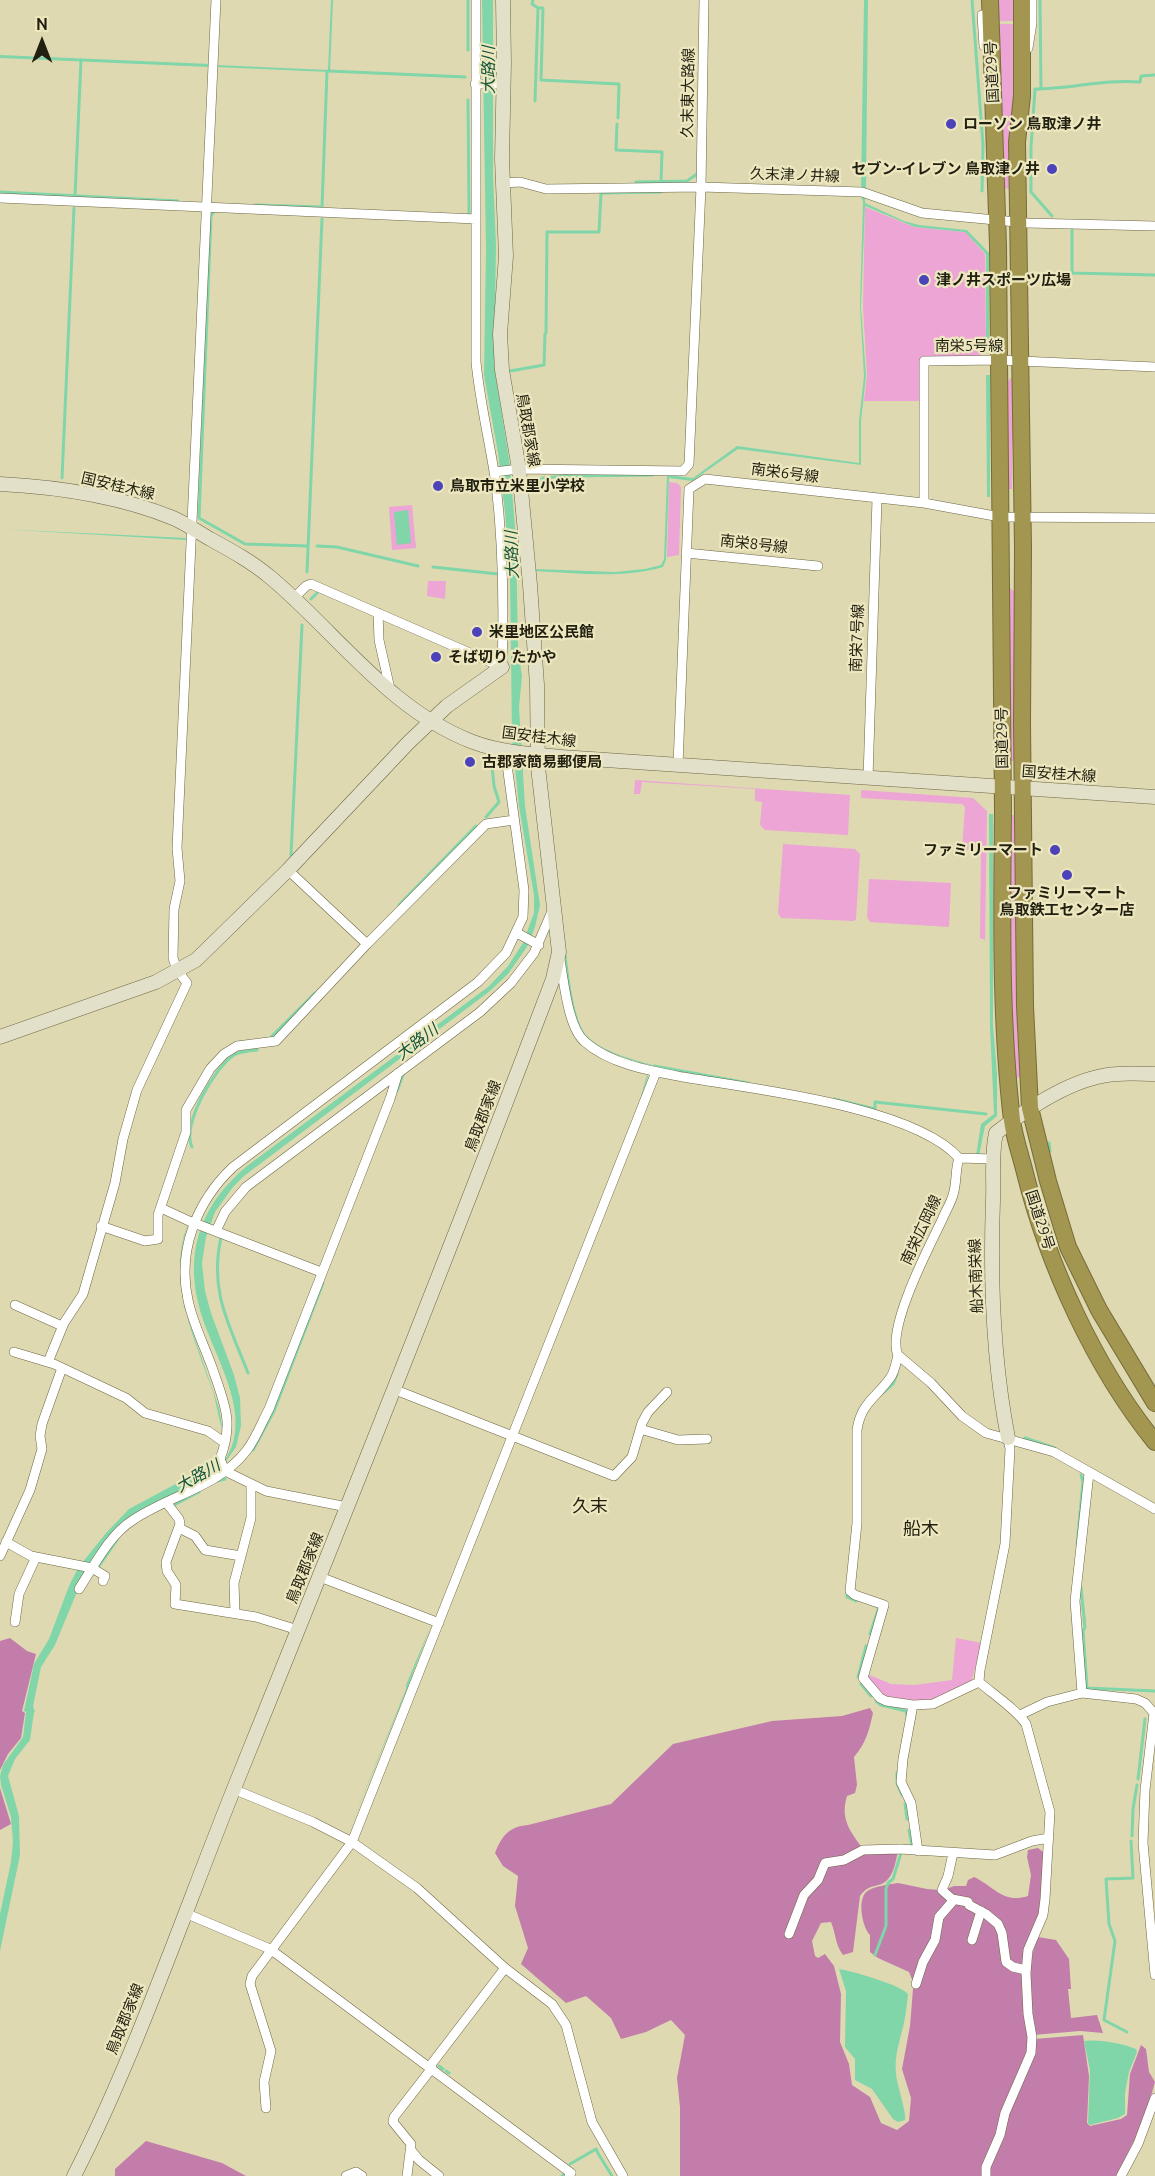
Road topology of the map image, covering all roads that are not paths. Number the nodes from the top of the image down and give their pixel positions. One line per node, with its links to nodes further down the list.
1 (216, 0): 16 (street)
2 (476, 0): 10 (street)
3 (503, 0): 11 (main road, 鳥取郡家線)
4 (704, 0): 14 (street, 久末東大路線)
5 (982, 0): 12 (street)
6 (990, 0): 12 (highway, 国道29号)
7 (1022, 0): 9 (highway, 国道29号)
8 (1032, 0): 9 (street)
9 (1023, 65): 19 (highway, 国道29号)
10 (476, 84): 11 (street); 17 (street)
11 (502, 84): 13 (main road, 鳥取郡家線)
12 (995, 126): 18 (highway, 国道29号)
13 (503, 183): 14 (street, 久末津ノ井線); 24 (main road, 鳥取郡家線)
14 (701, 187): 18 (street, 久末津ノ井線); 24 (street, 久末東大路線)
15 (0, 198): 16 (street)
16 (208, 207): 17 (street); 32 (street)
17 (477, 219): 25 (street)
18 (997, 220): 19 (street, 久末津ノ井線); 21 (highway, 国道29号)
19 (1020, 222): 20 (street, 久末津ノ井線); 22 (highway, 国道29号)
20 (1155, 226)
21 (998, 360): 22 (street, 南栄5号線); 28 (street, 南栄5号線); 30 (highway, 国道29号)
22 (1021, 361): 23 (street, 南栄5号線); 29 (highway, 国道29号)
23 (1155, 367)
24 (517, 470): 25 (street); 41 (main road, 鳥取郡家線)
25 (494, 472): 37 (street)
26 (0, 484): 32 (main road, 国安桂木線)
27 (877, 499): 28 (street, 南栄6号線); 33 (street, 南栄6号線); 43 (street, 南栄7号線)
28 (924, 503): 30 (street, 南栄6号線)
29 (1022, 516): 30 (street, 南栄6号線); 31 (street, 南栄6号線); 45 (highway, 国道29号)
30 (1000, 517): 44 (highway, 国道29号)
31 (1155, 519)
32 (193, 529): 35 (main road, 国安桂木線); 54 (street)
33 (686, 553): 34 (street, 南栄8号線); 42 (street, 南栄6号線)
34 (818, 566)
35 (294, 598): 36 (street); 38 (main road, 国安桂木線)
36 (378, 613): 37 (street); 38 (street)
37 (502, 667): 39 (main road)
38 (390, 689): 39 (main road, 国安桂木線)
39 (431, 721): 40 (main road, 国安桂木線); 48 (main road)
40 (508, 750): 41 (main road, 国安桂木線); 47 (street)
41 (532, 754): 42 (main road, 国安桂木線); 49 (main road, 鳥取郡家線)
42 (678, 765): 43 (main road, 国安桂木線)
43 (868, 778): 44 (main road, 国安桂木線)
44 (1003, 787): 45 (main road, 国安桂木線); 60 (highway, 国道29号)
45 (1024, 788): 46 (main road, 国安桂木線); 59 (highway, 国道29号)
46 (1155, 797)
47 (514, 820): 50 (street); 51 (street)
48 (288, 870): 51 (street); 54 (main road)
49 (553, 909): 52 (street); 53 (main road, 鳥取郡家線)
50 (517, 933): 52 (street); 64 (street)
51 (367, 944): 63 (street)
52 (538, 945): 57 (street)
53 (558, 952): 56 (street); 74 (main road, 鳥取郡家線)
54 (177, 970): 55 (main road); 65 (street)
55 (0, 1036)
56 (656, 1072): 61 (street); 78 (street)
57 (398, 1073): 66 (street); 67 (street)
58 (1155, 1074): 59 (main road, 船木南栄線)
59 (1030, 1108): 60 (main road, 船木南栄線); 76 (highway, 国道29号)
60 (1012, 1120): 62 (main road, 船木南栄線); 81 (highway, 国道29号)
61 (959, 1158): 62 (street); 71 (street, 南栄広岡線)
62 (993, 1159): 79 (main road, 船木南栄線)
63 (161, 1208): 64 (street); 65 (street)
64 (194, 1223): 66 (street); 82 (street)
65 (101, 1226): 69 (street)
66 (216, 1231): 67 (street)
67 (321, 1272): 83 (street)
68 (15, 1305): 69 (street)
69 (62, 1326): 72 (street)
70 (14, 1353): 72 (street)
71 (898, 1355): 79 (street); 104 (street)
72 (48, 1362): 73 (street)
73 (62, 1368): 82 (street); 90 (street)
74 (393, 1389): 78 (street); 87 (main road, 鳥取郡家線)
75 (667, 1392): 77 (street)
76 (1155, 1403)
77 (640, 1429): 78 (street); 80 (street)
78 (513, 1436): 100 (street)
79 (1008, 1438): 84 (street); 102 (street)
80 (707, 1439)
81 (1155, 1442)
82 (225, 1443): 83 (street)
83 (225, 1470): 85 (street); 86 (street)
84 (1089, 1473): 88 (street); 103 (street)
85 (251, 1485): 87 (street); 91 (street)
86 (166, 1502): 89 (street); 94 (street)
87 (346, 1507): 95 (main road, 鳥取郡家線)
88 (1155, 1509)
89 (179, 1528): 91 (street); 98 (street)
90 (6, 1542): 92 (street); 93 (street)
91 (241, 1556): 98 (street)
92 (0, 1557)
93 (36, 1557): 94 (street); 99 (street)
94 (93, 1568): 96 (street); 97 (street)
95 (320, 1577): 100 (street); 101 (main road, 鳥取郡家線)
96 (103, 1581)
97 (79, 1589)
98 (235, 1613): 101 (street)
99 (15, 1622)
100 (439, 1623): 109 (street)
101 (298, 1630): 106 (main road, 鳥取郡家線)
102 (979, 1682): 104 (street); 105 (street)
103 (1082, 1693): 105 (street); 107 (street)
104 (913, 1705): 110 (street)
105 (1020, 1715): 108 (street)
106 (233, 1789): 109 (street); 114 (main road, 鳥取郡家線)
107 (1150, 1790): 120 (street)
108 (1049, 1838): 111 (street); 119 (street)
109 (352, 1842): 117 (street); 118 (street)
110 (918, 1851): 111 (street); 115 (street)
111 (953, 1853): 112 (street)
112 (952, 1899): 113 (street); 121 (street)
113 (981, 1911): 116 (street); 119 (street)
114 (185, 1913): 117 (street); 126 (main road, 鳥取郡家線)
115 (789, 1934)
116 (972, 1940)
117 (270, 1949): 122 (street); 124 (street)
118 (505, 1968): 122 (street); 132 (street)
119 (1026, 1970): 133 (street)
120 (1155, 1974)
121 (916, 1984)
122 (431, 2067): 125 (street); 131 (street)
123 (1155, 2098): 134 (street)
124 (266, 2108)
125 (411, 2150): 129 (street); 130 (street)
126 (74, 2176)
127 (346, 2176): 128 (street)
128 (362, 2176)
129 (407, 2176)
130 (439, 2176)
131 (569, 2176)
132 (623, 2176)
133 (986, 2176)
134 (1120, 2176)

